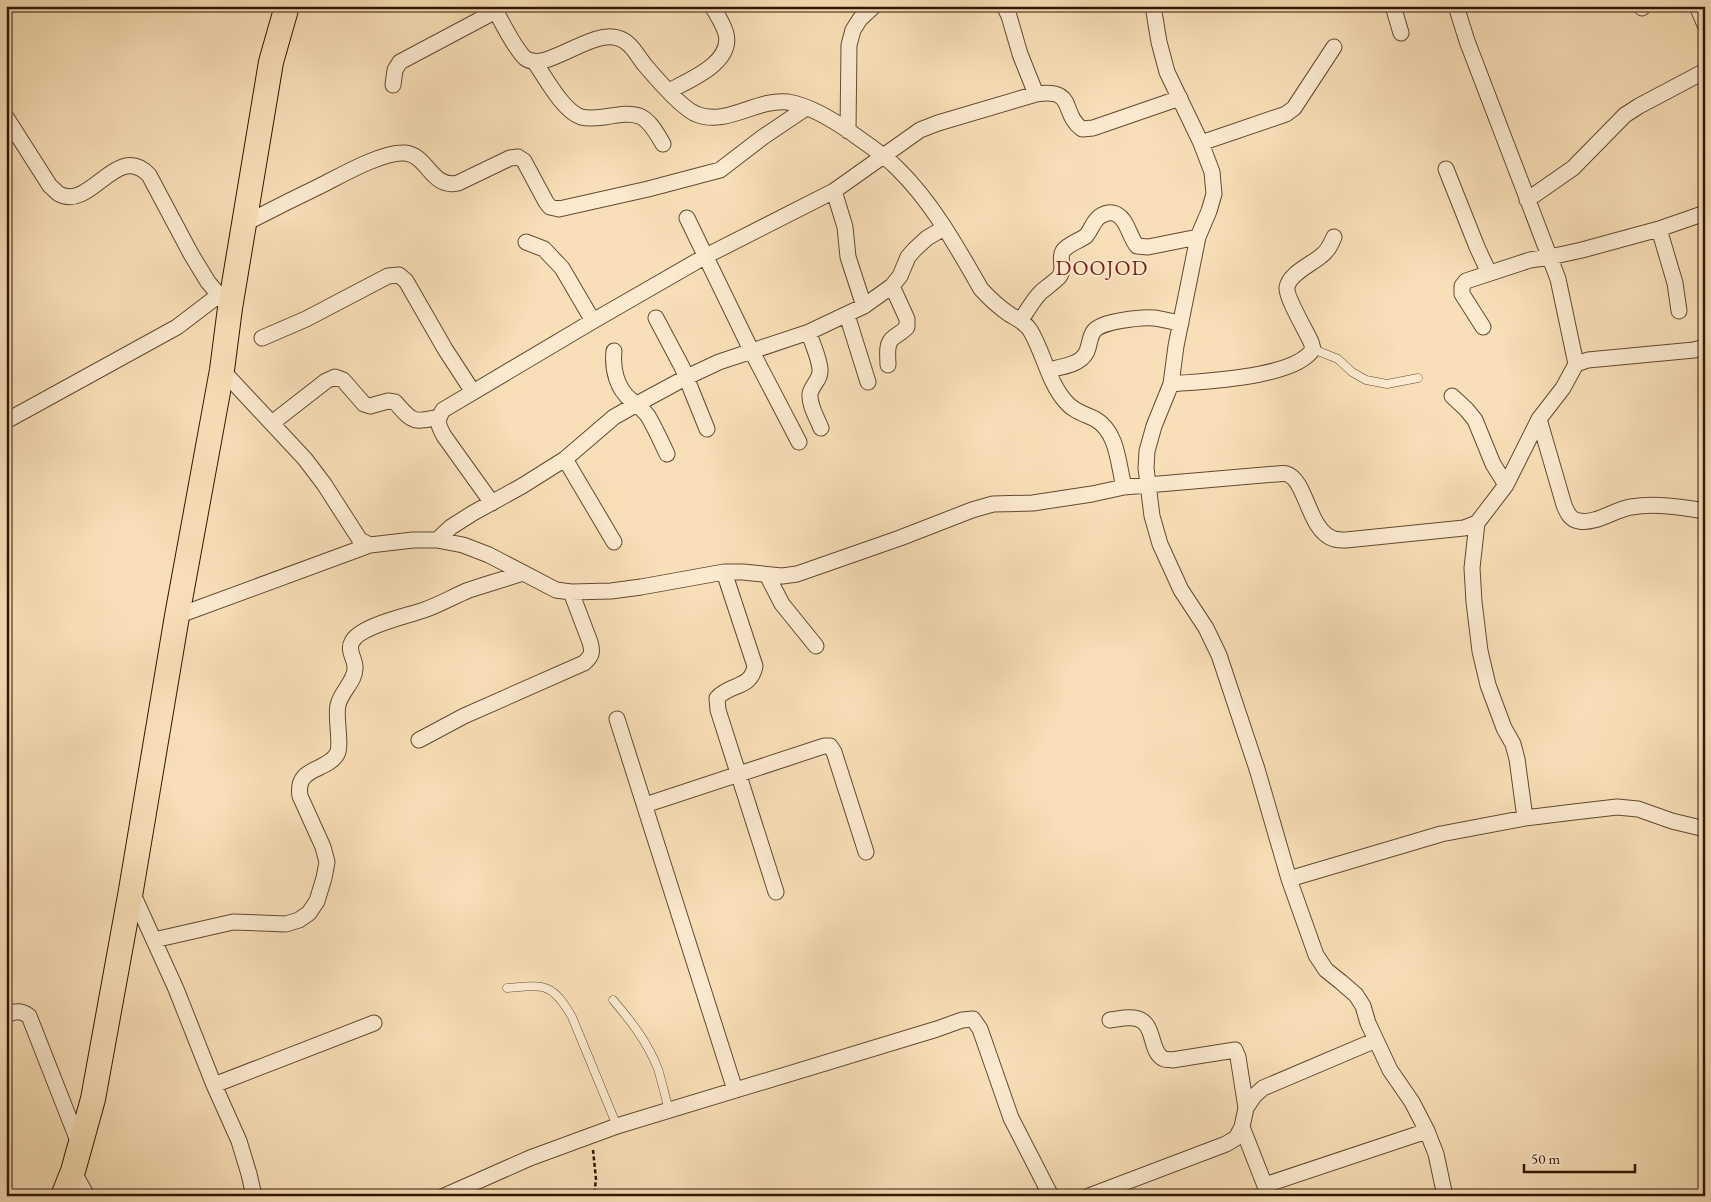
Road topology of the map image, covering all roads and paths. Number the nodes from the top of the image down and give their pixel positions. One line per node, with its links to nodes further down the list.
1 (287, 6): 30 (main road)
2 (712, 6): 16 (street)
3 (874, 6): 21 (street)
4 (1004, 6): 17 (street)
5 (1153, 6): 18 (street)
6 (1393, 6): 11 (street)
7 (1456, 6): 27 (street)
8 (1698, 6): 10 (street)
9 (495, 8): 13 (street); 15 (street)
10 (1705, 25)
11 (1401, 33)
12 (1334, 47): 22 (street)
13 (534, 62): 16 (street); 23 (street)
14 (1705, 71): 27 (street)
15 (393, 85)
16 (669, 91): 19 (street)
17 (1036, 94): 18 (street); 24 (street)
18 (1180, 98): 22 (street)
19 (806, 108): 21 (street); 30 (street)
20 (6, 117): 40 (street)
21 (848, 131): 24 (street)
22 (1201, 143): 33 (street)
23 (663, 144)
24 (884, 156): 26 (street); 31 (street)
25 (1446, 169): 38 (street)
26 (834, 191): 36 (street); 41 (street)
27 (1528, 200): 37 (street)
28 (1705, 213): 32 (street)
29 (687, 218): 36 (street)
30 (244, 224): 40 (main road)
31 (944, 228): 39 (street); 45 (street)
32 (1659, 229): 37 (street); 42 (street)
33 (1198, 237): 45 (street); 47 (street)
34 (1334, 237): 52 (street)
35 (526, 242): 46 (street)
36 (706, 256): 46 (street); 53 (street)
37 (1550, 257): 38 (street); 55 (street)
38 (1489, 274): 48 (street)
39 (892, 286): 41 (street); 56 (street)
40 (224, 301): 57 (main road); 68 (street)
41 (864, 306): 43 (street)
42 (1679, 311)
43 (847, 315): 49 (street); 61 (street)
44 (656, 318): 59 (street)
45 (1021, 320): 58 (street)
46 (593, 321): 63 (street)
47 (1181, 324): 58 (street); 62 (street)
48 (1483, 327)
49 (808, 332): 53 (street); 71 (street)
50 (262, 338): 63 (street)
51 (1705, 347): 55 (street)
52 (1313, 349): 60 (lane); 62 (street)
53 (752, 350): 59 (street); 72 (street)
54 (614, 351): 65 (street)
55 (1576, 364): 67 (street)
56 (888, 365)
57 (222, 370): 69 (street); 88 (main road)
58 (1048, 370): 77 (street)
59 (687, 378): 65 (street); 70 (street)
60 (1418, 378)
61 (868, 382)
62 (1171, 384): 75 (street)
63 (473, 392): 66 (street)
64 (1452, 396): 76 (street)
65 (637, 404): 73 (street); 74 (street)
66 (439, 417): 69 (street); 78 (street)
67 (1539, 419): 76 (street); 79 (street)
68 (6, 421)
69 (272, 423): 83 (street)
70 (707, 428)
71 (821, 428)
72 (800, 442)
73 (667, 454)
74 (565, 459): 78 (street); 82 (street)
75 (1147, 484): 77 (street); 80 (street); 97 (street)
76 (1506, 485): 80 (street)
77 (1124, 487): 86 (street)
78 (492, 503): 81 (street)
79 (1705, 511)
80 (1478, 523): 94 (street)
81 (437, 540): 83 (street); 85 (street)
82 (614, 542)
83 (370, 545): 88 (street)
84 (724, 572): 86 (street); 87 (street); 92 (street)
85 (523, 573): 87 (street); 100 (street)
86 (767, 575): 89 (street)
87 (571, 592): 91 (street)
88 (177, 616): 98 (main road)
89 (816, 646)
90 (617, 719): 93 (street)
91 (420, 740)
92 (738, 774): 93 (street); 96 (street); 99 (street)
93 (645, 805): 108 (street)
94 (1525, 818): 95 (street); 97 (street)
95 (1705, 830)
96 (866, 852)
97 (1289, 879): 106 (street)
98 (131, 890): 100 (street); 115 (main road)
99 (776, 892)
100 (154, 940): 107 (street)
101 (507, 988): 111 (lane)
102 (613, 1000): 110 (lane)
103 (6, 1015): 115 (street)
104 (1110, 1020): 109 (street)
105 (374, 1023): 107 (street)
106 (1376, 1040): 109 (street); 113 (street)
107 (214, 1085): 120 (street)
108 (735, 1090): 110 (street); 123 (street)
109 (1246, 1108): 112 (street)
110 (669, 1110): 111 (street)
111 (616, 1126): 114 (street)
112 (1242, 1127): 117 (street); 124 (street)
113 (1427, 1131): 117 (street); 125 (street)
114 (590, 1135): 121 (street); 122 (path)
115 (80, 1146): 116 (main road)
116 (73, 1171): 118 (main road); 119 (street)
117 (1267, 1190)
118 (64, 1196)
119 (87, 1196)
120 (254, 1196)
121 (444, 1196)
122 (594, 1196)
123 (1051, 1196)
124 (1089, 1196)
125 (1446, 1196)

